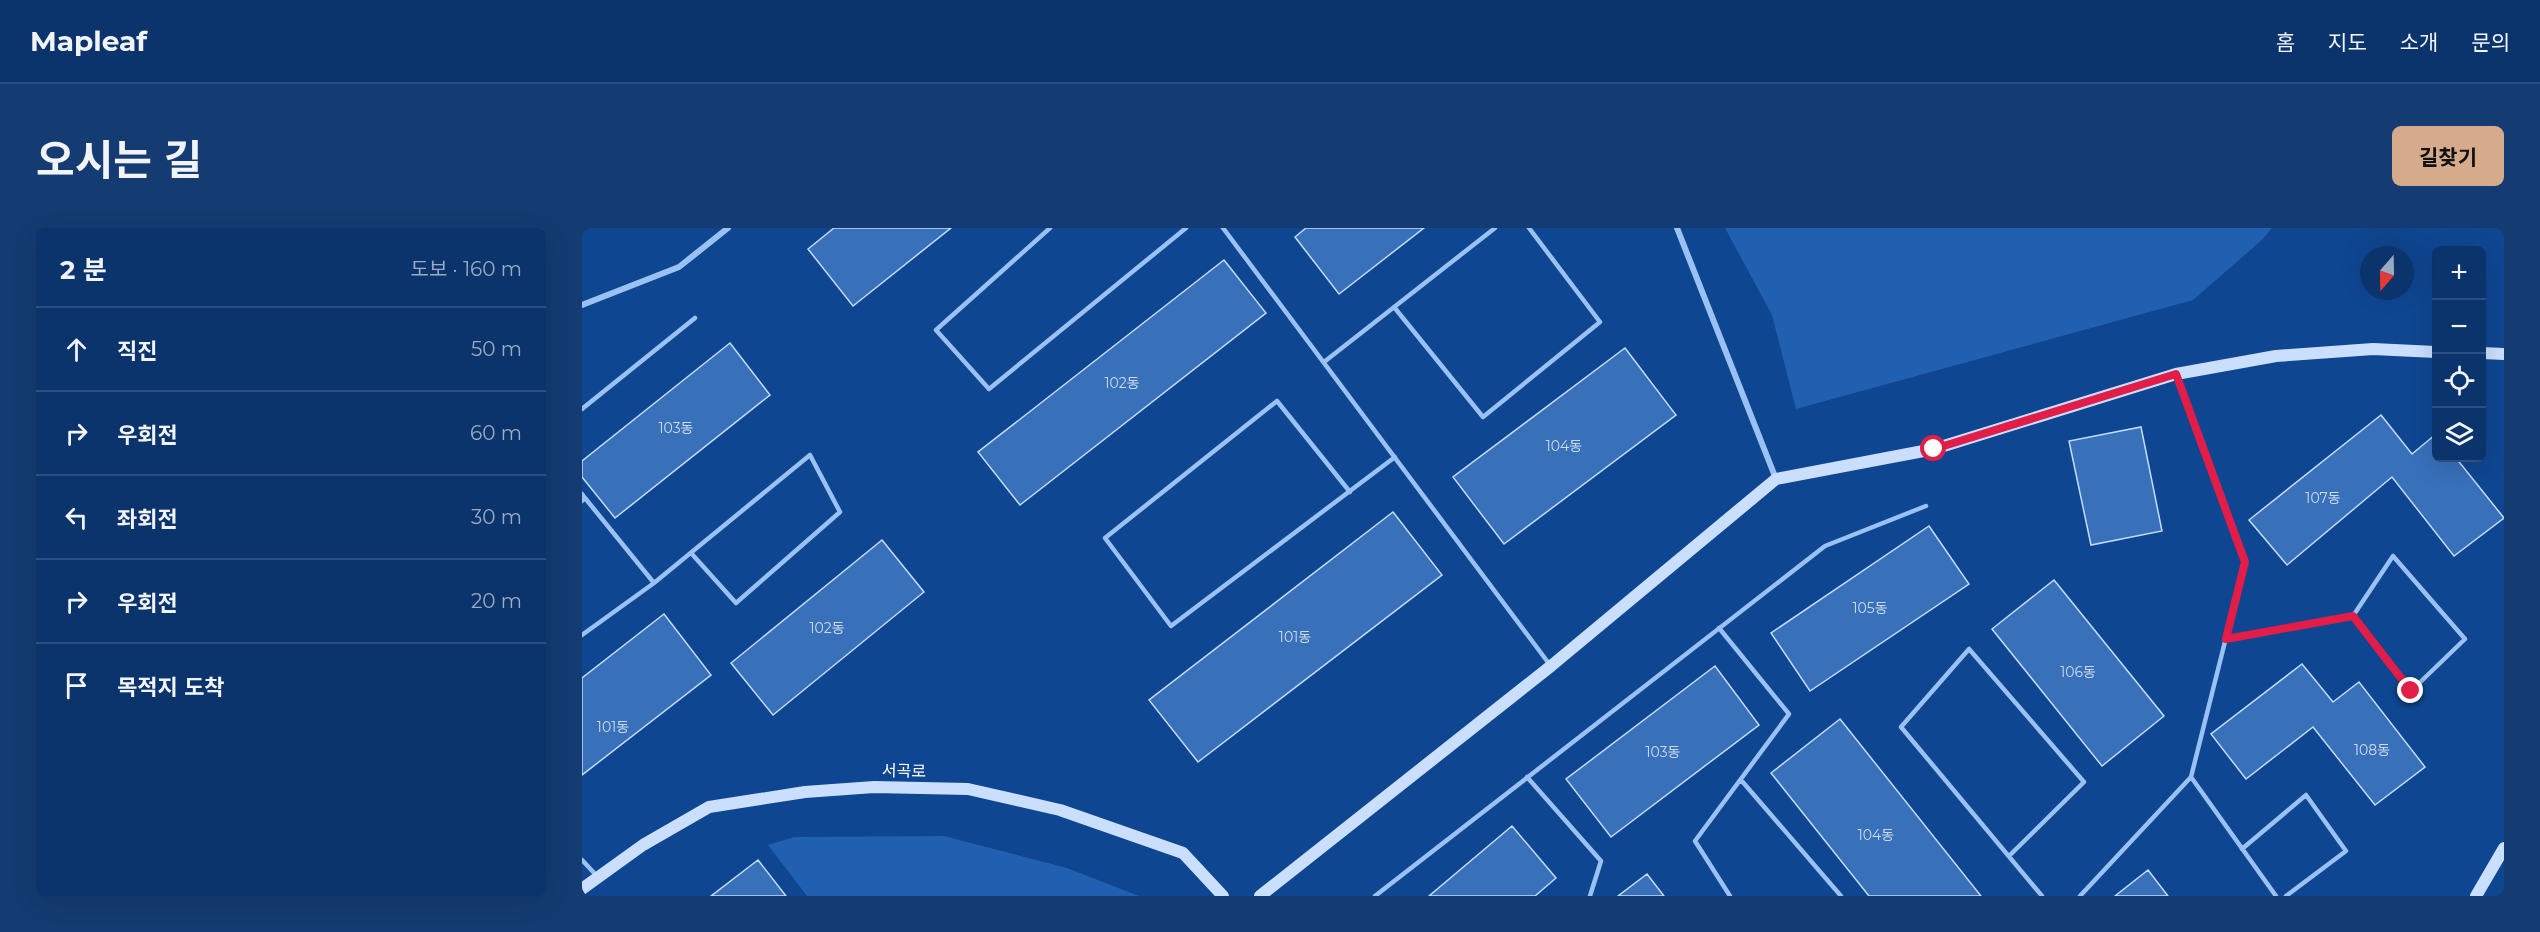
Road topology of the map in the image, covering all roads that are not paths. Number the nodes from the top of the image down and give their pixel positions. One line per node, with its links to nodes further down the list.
1 (728, 228): 10 (street)
2 (1050, 228): 9 (lane)
3 (1173, 228): 9 (lane)
4 (1186, 228): 9 (lane)
5 (1223, 228): 16 (lane)
6 (1495, 228): 11 (lane)
7 (1529, 228): 11 (lane)
8 (1677, 228): 20 (street)
9 (1178, 235)
10 (582, 305)
11 (1394, 307): 16 (lane)
12 (695, 318): 18 (lane)
13 (2432, 352): 17 (street)
14 (2486, 353): 15 (street)
15 (2504, 354)
16 (1324, 362): 19 (lane)
17 (2176, 374): 20 (street); 29 (lane)
18 (582, 409)
19 (1395, 457): 21 (lane); 30 (lane)
20 (1776, 479): 30 (street)
21 (1350, 492): 21 (lane)
22 (583, 498): 25 (lane)
23 (1926, 506): 27 (lane)
24 (691, 553): 24 (lane); 25 (lane)
25 (654, 583): 28 (lane)
26 (2353, 616): 26 (lane); 29 (lane)
27 (1719, 628): 31 (lane); 33 (lane)
28 (582, 635)
29 (2226, 639): 32 (lane)
30 (1551, 666): 41 (street)
31 (1527, 777): 42 (lane); 43 (lane)
32 (2191, 777): 35 (lane); 47 (lane)
33 (1741, 780): 44 (lane); 45 (lane)
34 (2504, 848): 50 (street)
35 (2242, 849): 48 (lane); 49 (lane)
36 (2009, 856): 36 (lane); 46 (lane)
37 (582, 860): 38 (lane)
38 (598, 878): 39 (street, 서곡로); 40 (street, 서곡로)
39 (582, 889)
40 (1223, 896)
41 (1260, 896)
42 (1375, 896)
43 (1590, 896)
44 (1730, 896)
45 (1841, 896)
46 (2042, 896)
47 (2080, 896)
48 (2276, 896)
49 (2286, 896)
50 (2476, 896)

